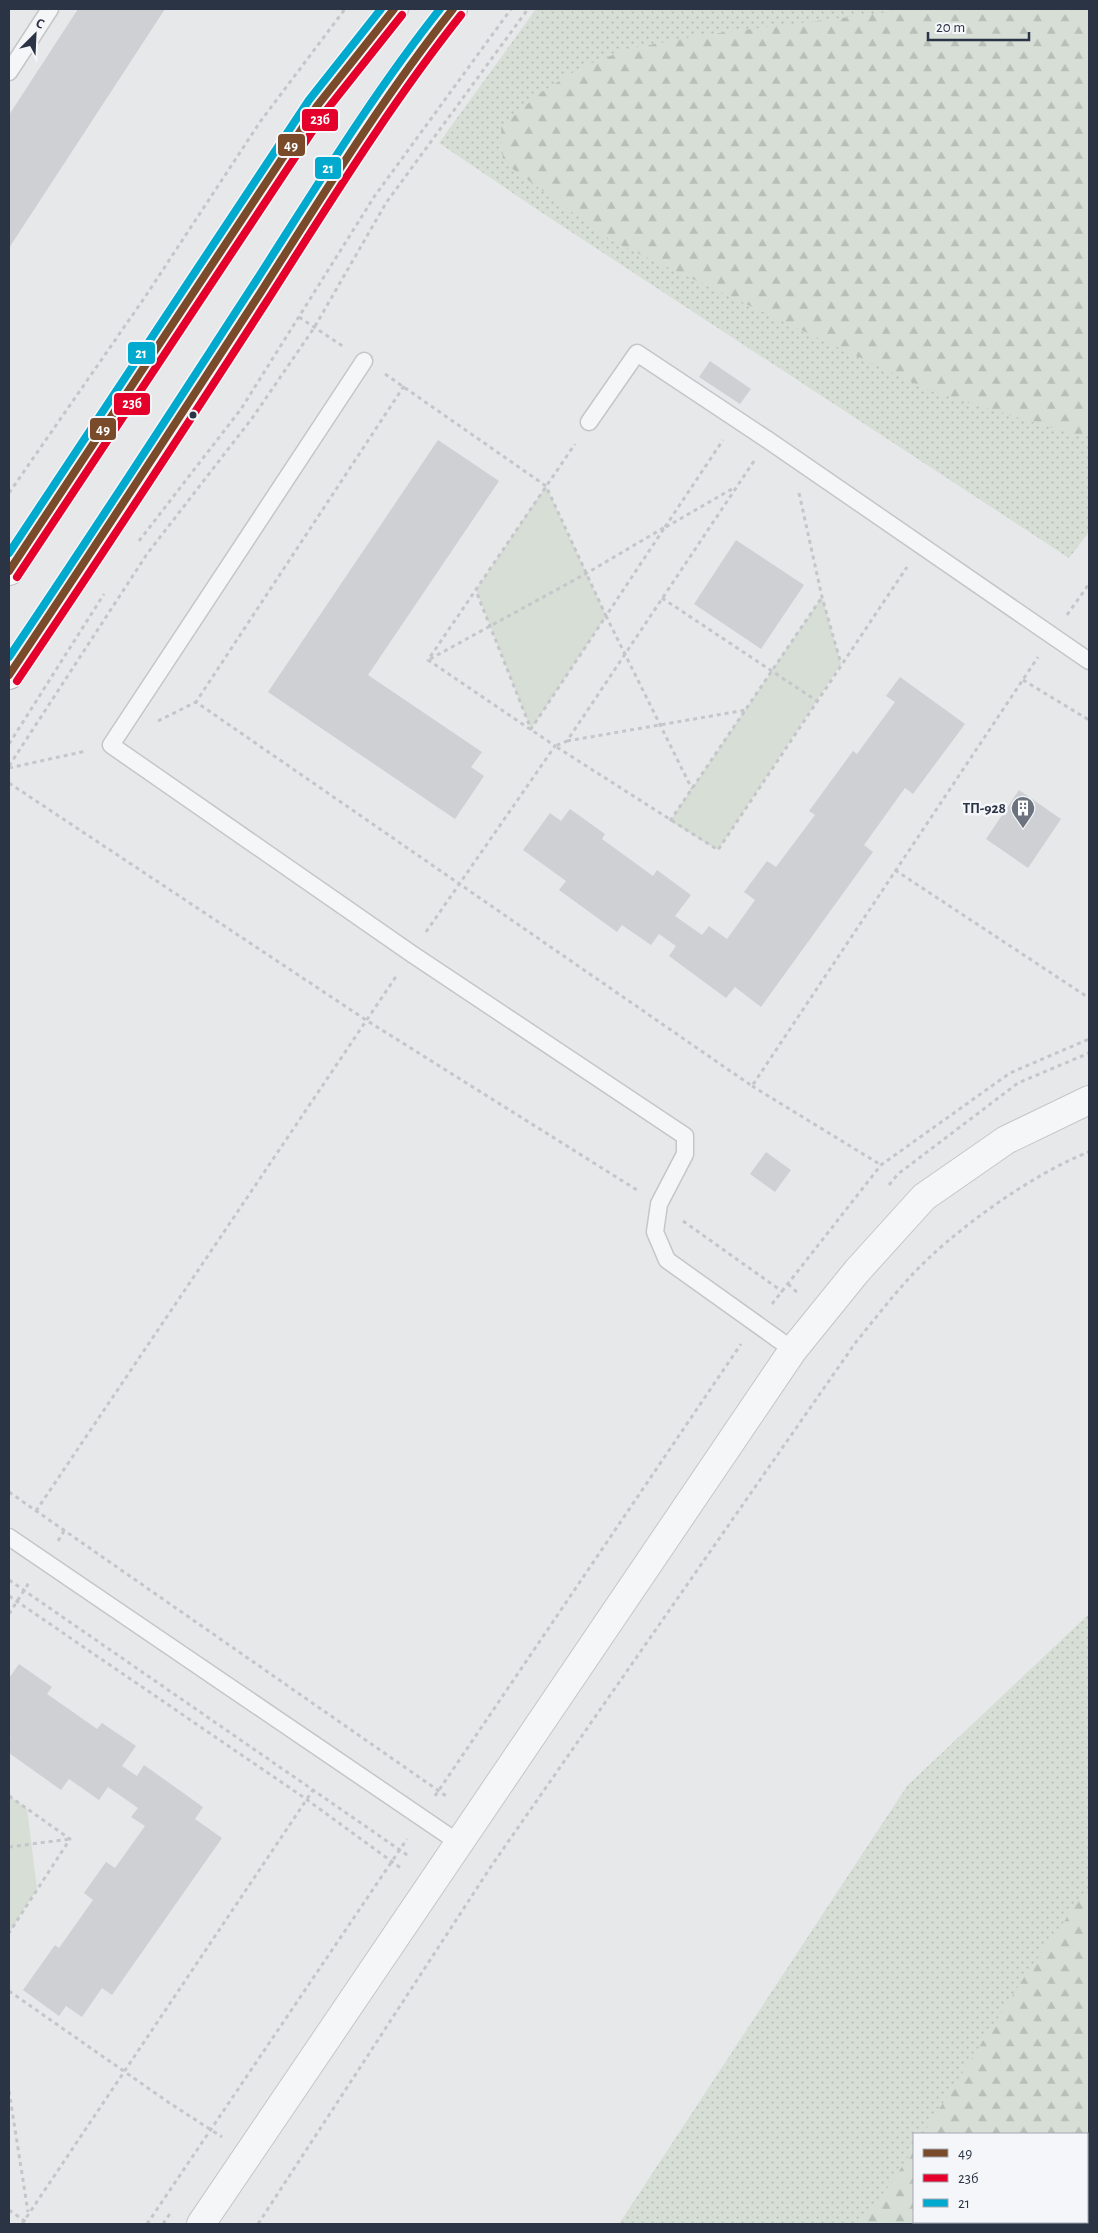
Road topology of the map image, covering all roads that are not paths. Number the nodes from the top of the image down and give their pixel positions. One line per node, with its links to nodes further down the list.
1 (50, 9): 4 (lane)
2 (394, 9): 7 (highway)
3 (453, 9): 9 (highway)
4 (9, 72)
5 (364, 361): 11 (lane)
6 (589, 422): 8 (lane)
7 (10, 567)
8 (1089, 661)
9 (9, 675)
10 (1089, 1100): 11 (street)
11 (793, 1350): 13 (street)
12 (9, 1537): 13 (lane)
13 (459, 1843): 14 (street)
14 (201, 2224)

